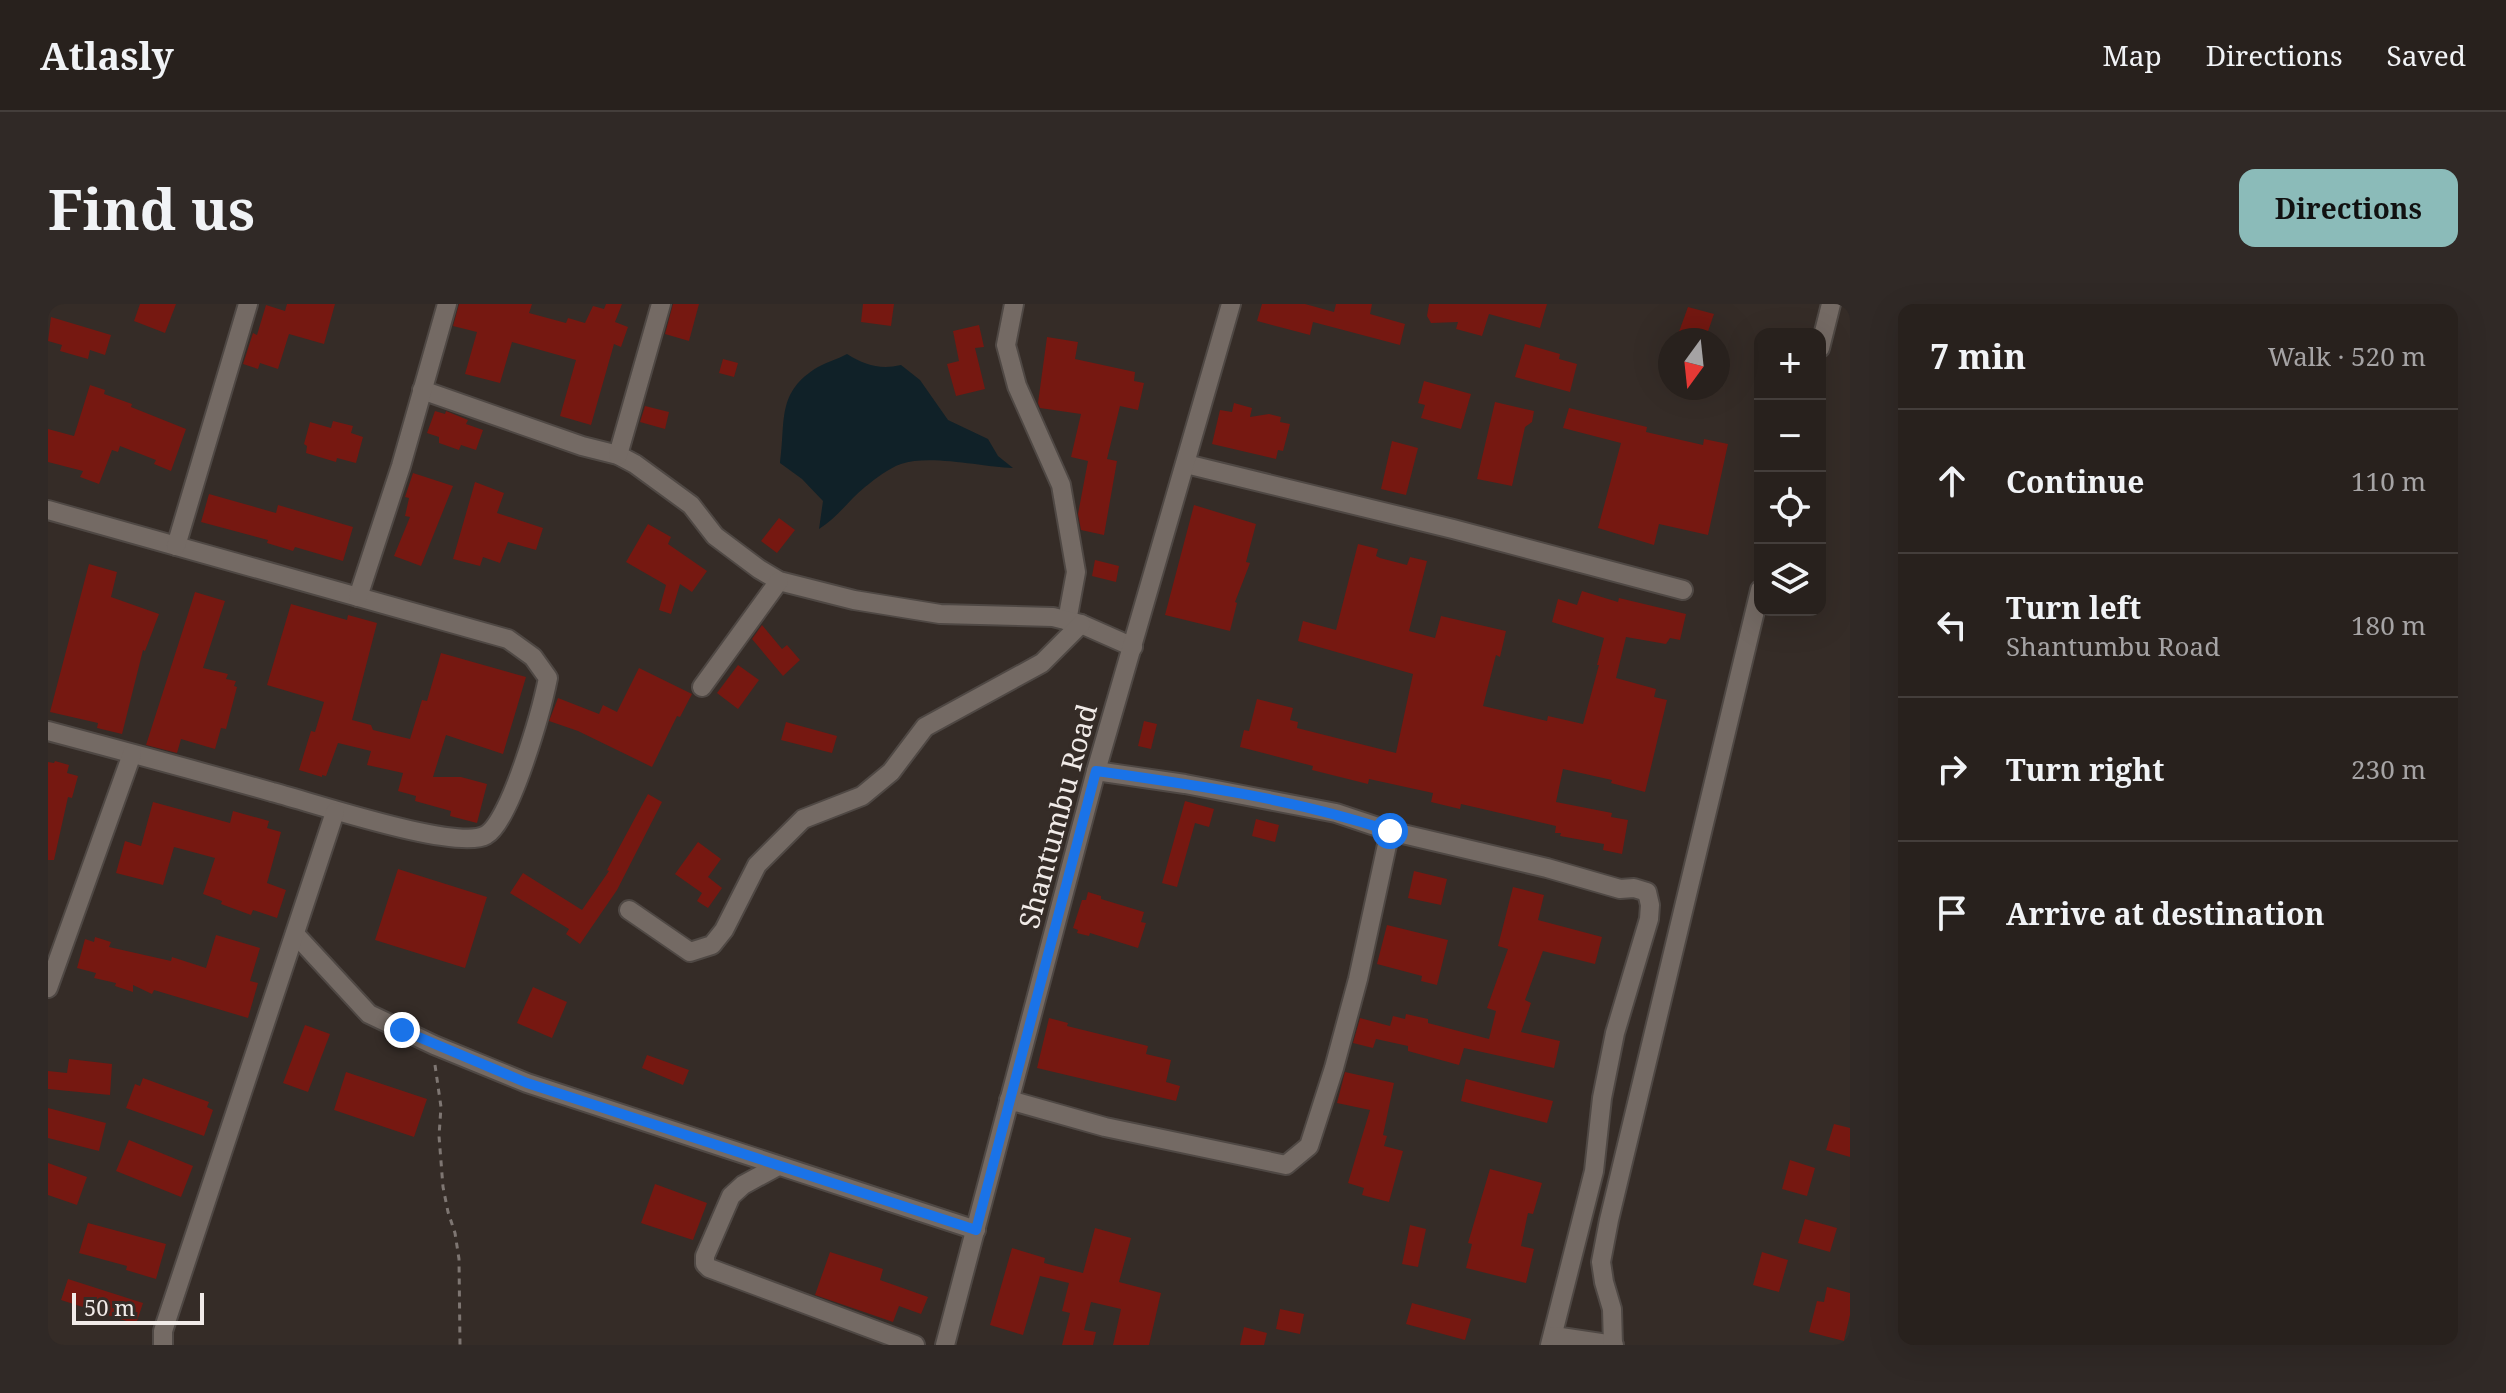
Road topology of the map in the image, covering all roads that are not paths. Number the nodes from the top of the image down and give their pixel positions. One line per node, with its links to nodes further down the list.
1 (248, 304): 12 (street)
2 (447, 304): 8 (street)
3 (661, 304): 9 (street)
4 (1014, 304): 17 (street)
5 (1231, 304): 10 (street, Shantumbu Road)
6 (1831, 304): 7 (street)
7 (1825, 328)
8 (422, 390): 9 (street); 15 (street)
9 (618, 455): 13 (street)
10 (1186, 464): 14 (street); 18 (street, Shantumbu Road)
11 (48, 510): 12 (street)
12 (176, 546): 15 (street)
13 (779, 581): 17 (street); 19 (street)
14 (1683, 590)
15 (358, 597): 23 (street)
16 (1754, 615): 35 (street)
17 (1074, 622): 18 (street); 25 (street)
18 (1133, 647): 22 (street, Shantumbu Road)
19 (702, 687)
20 (48, 731): 21 (street)
21 (132, 754): 23 (street); 27 (street)
22 (1096, 771): 24 (street); 28 (street, Shantumbu Road)
23 (335, 812): 26 (street)
24 (1390, 831): 28 (street); 31 (street)
25 (629, 910)
26 (295, 934): 29 (street); 32 (street)
27 (48, 988)
28 (1009, 1100): 30 (street, Shantumbu Road)
29 (778, 1166): 30 (street); 33 (street)
30 (976, 1230): 34 (street, Shantumbu Road)
31 (1552, 1340): 35 (street)
32 (163, 1345)
33 (915, 1345)
34 (945, 1345)
35 (1613, 1345)

